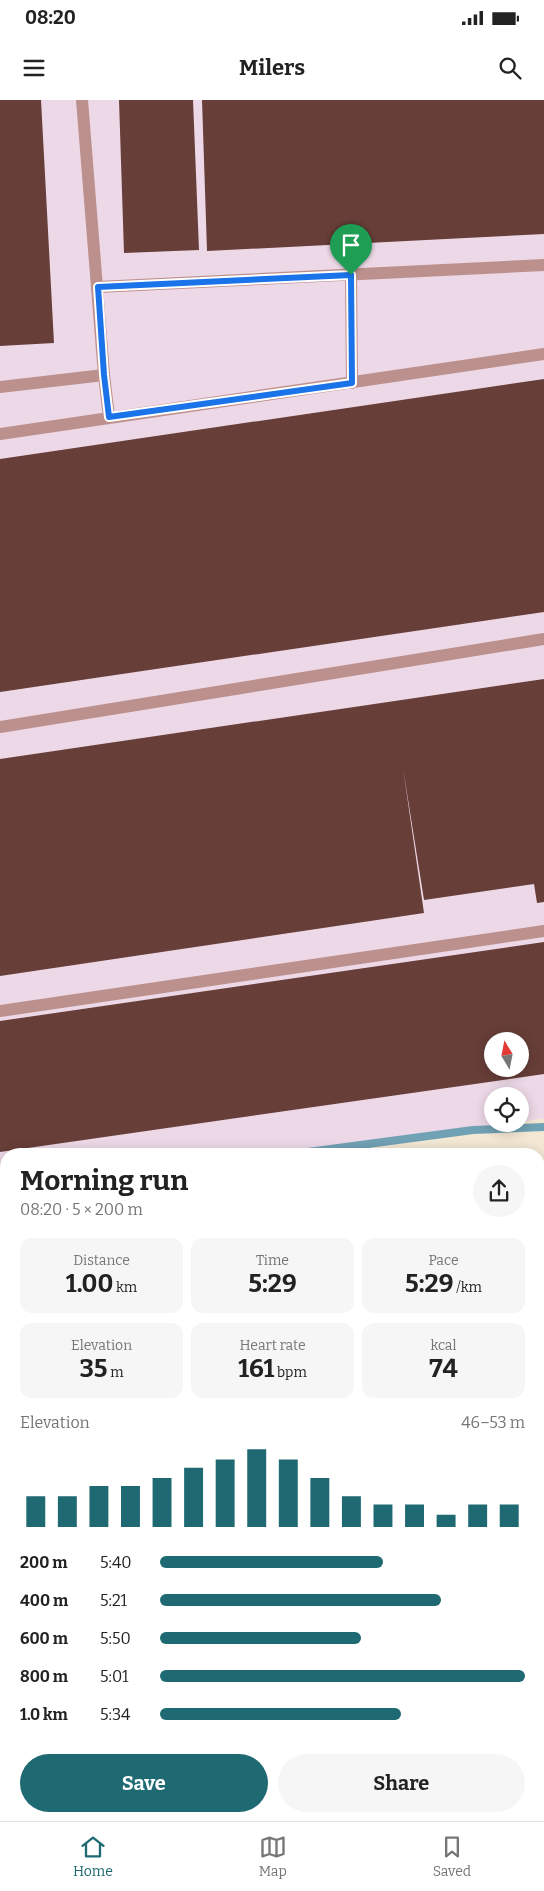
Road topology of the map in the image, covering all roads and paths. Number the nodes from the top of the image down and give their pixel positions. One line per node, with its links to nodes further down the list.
1 (82, 100): 4 (street)
2 (544, 265): 3 (street)
3 (351, 275): 4 (street); 7 (street)
4 (98, 287): 6 (street)
5 (544, 354): 7 (street)
6 (104, 375): 8 (street); 9 (street)
7 (352, 383): 9 (street)
8 (0, 387)
9 (109, 417): 10 (street)
10 (0, 434)
11 (544, 639): 12 (street)
12 (0, 727)
13 (544, 931): 14 (street)
14 (0, 1011)

